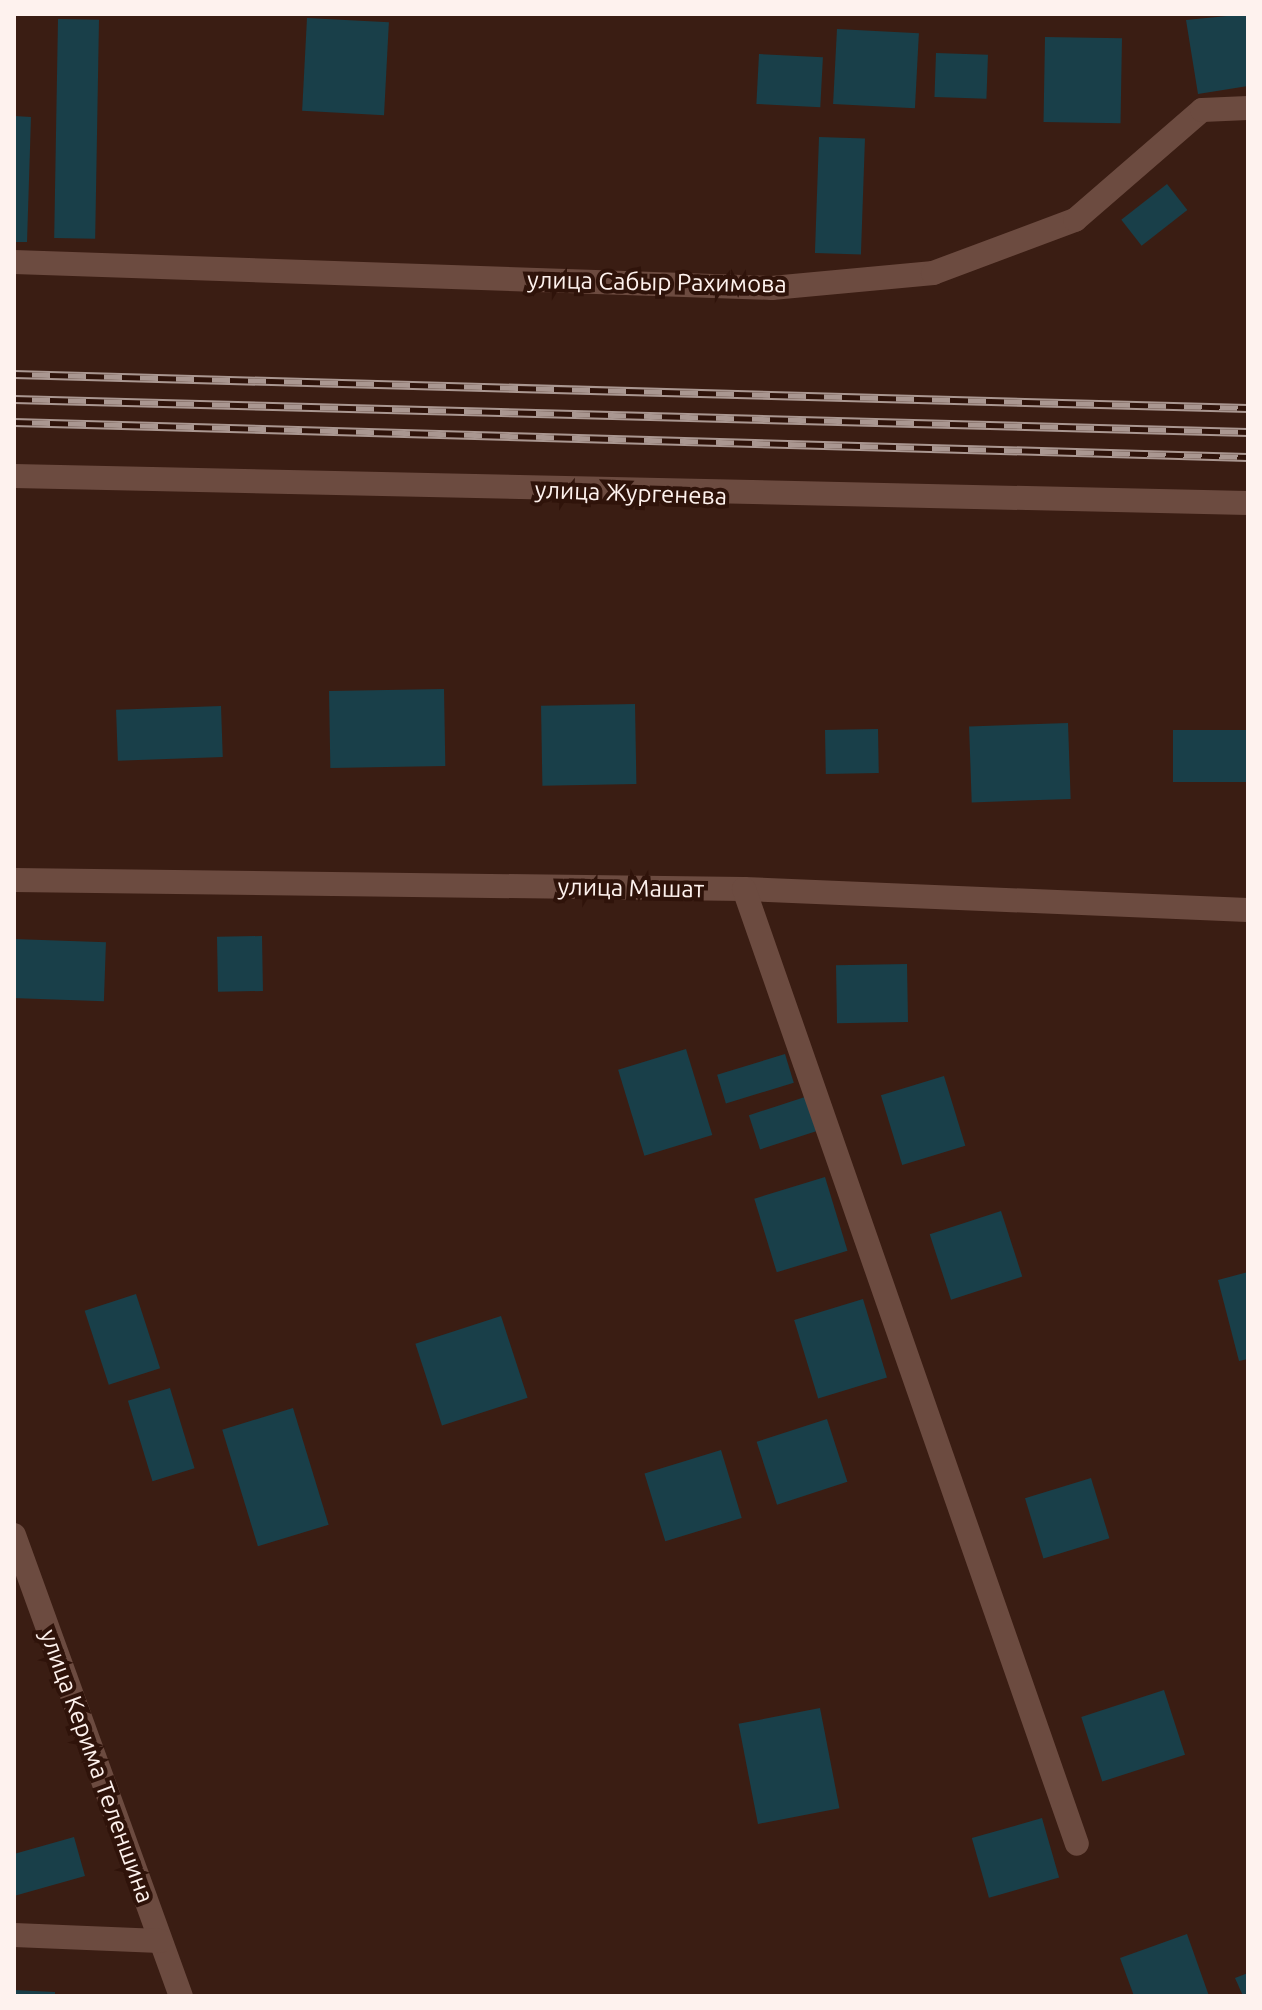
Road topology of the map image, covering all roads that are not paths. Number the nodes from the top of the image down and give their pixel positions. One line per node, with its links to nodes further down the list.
1 (1248, 108): 2 (street, улица Сабыр Рахимова)
2 (14, 262)
3 (14, 476): 4 (street, улица Жургенева)
4 (1248, 503)
5 (14, 880): 6 (street, улица Машат)
6 (744, 889): 7 (street, улица Машат); 9 (street)
7 (1248, 910)
8 (14, 1535): 11 (street, улица Керима Теленшина)
9 (1077, 1844)
10 (14, 1935): 11 (street)
11 (160, 1941): 12 (street, улица Керима Теленшина)
12 (181, 1996)

